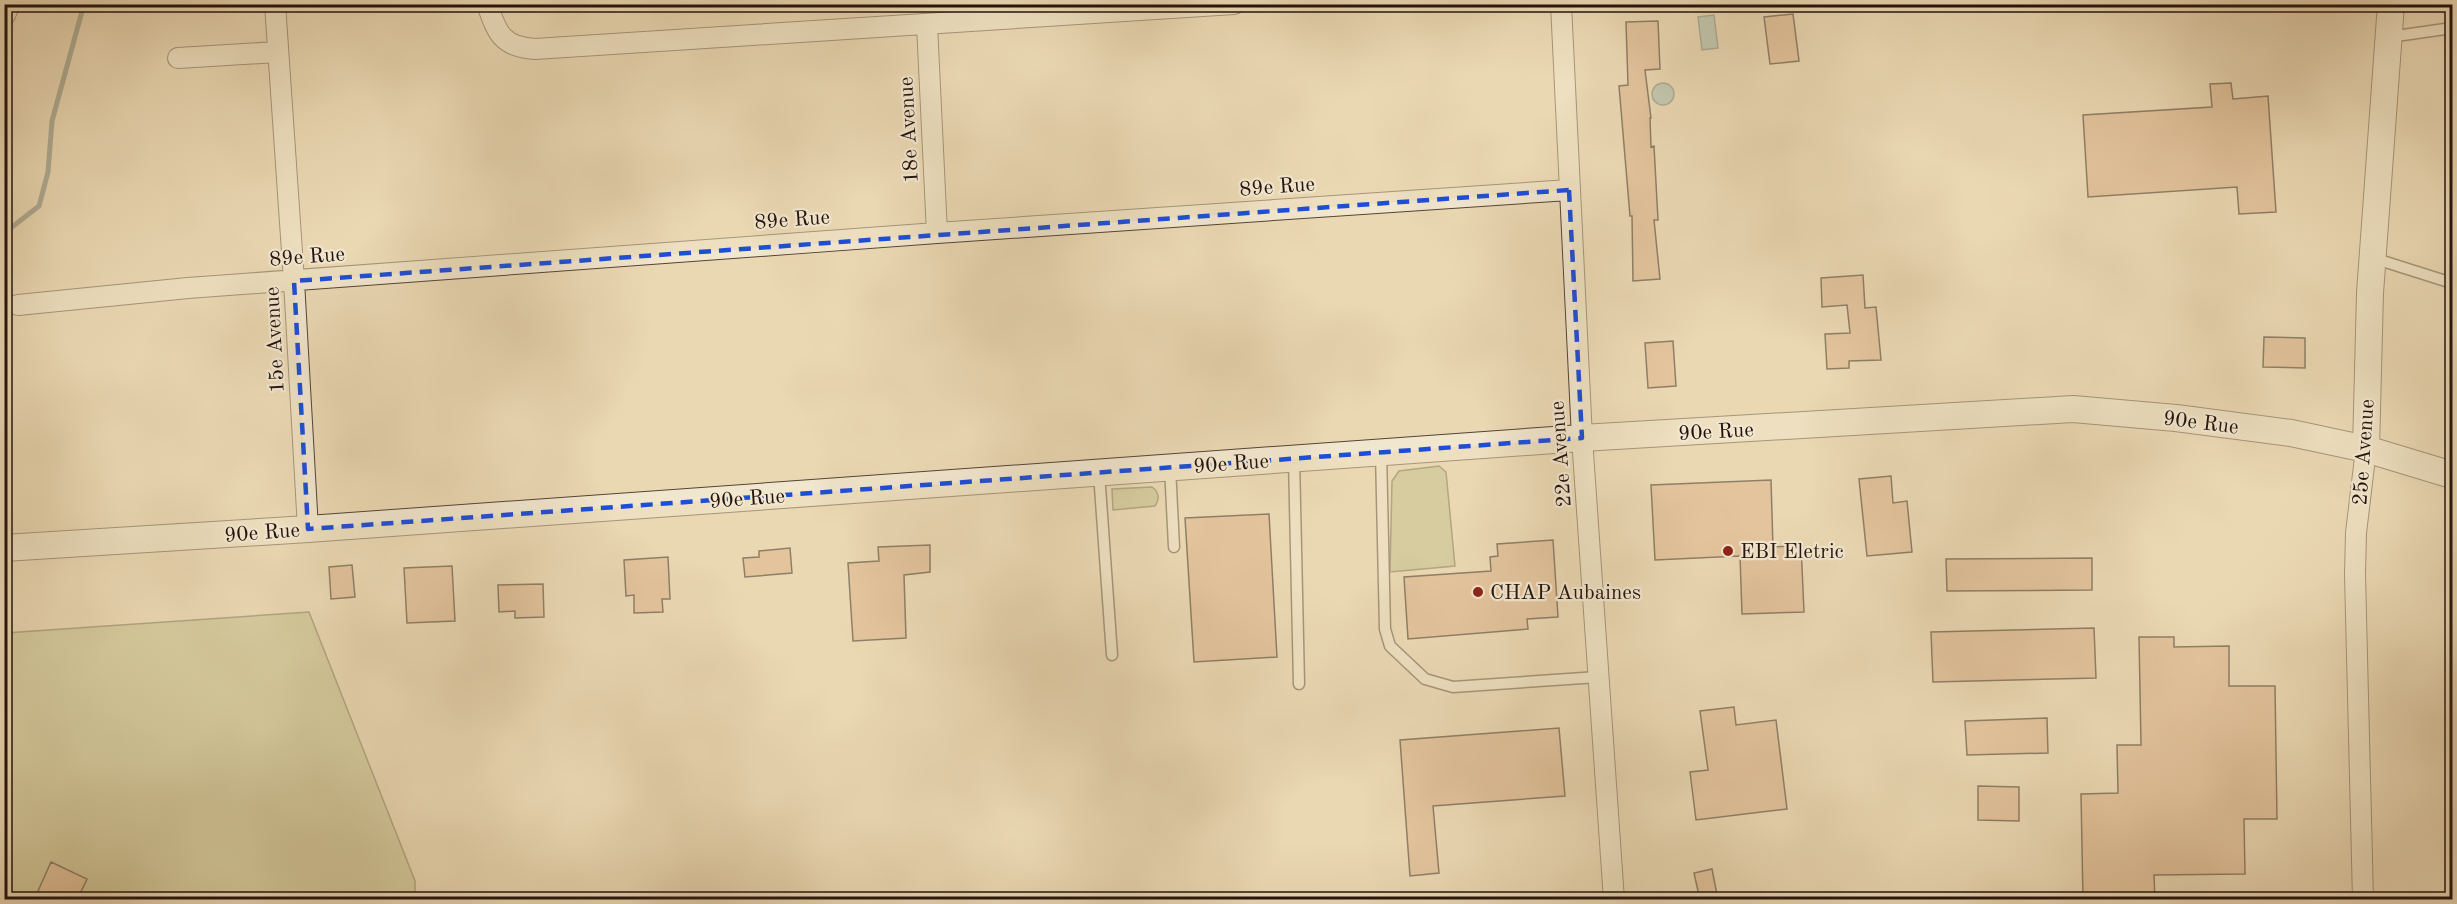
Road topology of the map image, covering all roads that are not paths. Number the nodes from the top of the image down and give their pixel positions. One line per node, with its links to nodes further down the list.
1 (9, 4): 7 (street)
2 (275, 4): 11 (street, 15e Avenue)
3 (487, 4): 8 (street)
4 (1234, 4): 8 (street)
5 (1561, 4): 13 (street, 22e Avenue)
6 (2391, 4): 10 (street, 25e Avenue)
7 (4, 17)
8 (927, 25): 14 (street, 18e Avenue)
9 (2452, 28): 10 (lane)
10 (2389, 37): 15 (street, 25e Avenue)
11 (277, 52): 12 (street); 16 (street, 15e Avenue)
12 (178, 58)
13 (1569, 190): 14 (street, 89e Rue); 19 (street, 22e Avenue)
14 (937, 233): 16 (street, 89e Rue)
15 (2373, 258): 17 (lane); 20 (street, 25e Avenue)
16 (294, 281): 18 (street, 89e Rue); 26 (street, 15e Avenue)
17 (2452, 283)
18 (18, 305)
19 (1582, 438): 20 (street, 90e Rue); 21 (street, 90e Rue); 30 (street, 22e Avenue)
20 (2366, 449): 25 (street, 90e Rue); 33 (street, 25e Avenue)
21 (1381, 452): 22 (street, 90e Rue); 30 (lane)
22 (1294, 458): 23 (street, 90e Rue); 31 (lane)
23 (1170, 467): 24 (street, 90e Rue); 27 (lane)
24 (1100, 472): 26 (street, 90e Rue); 29 (lane)
25 (2452, 475)
26 (308, 529): 28 (street, 90e Rue)
27 (1174, 547)
28 (4, 549)
29 (1112, 655)
30 (1598, 677): 32 (street, 22e Avenue)
31 (1299, 684)
32 (1614, 900)
33 (2363, 900)

